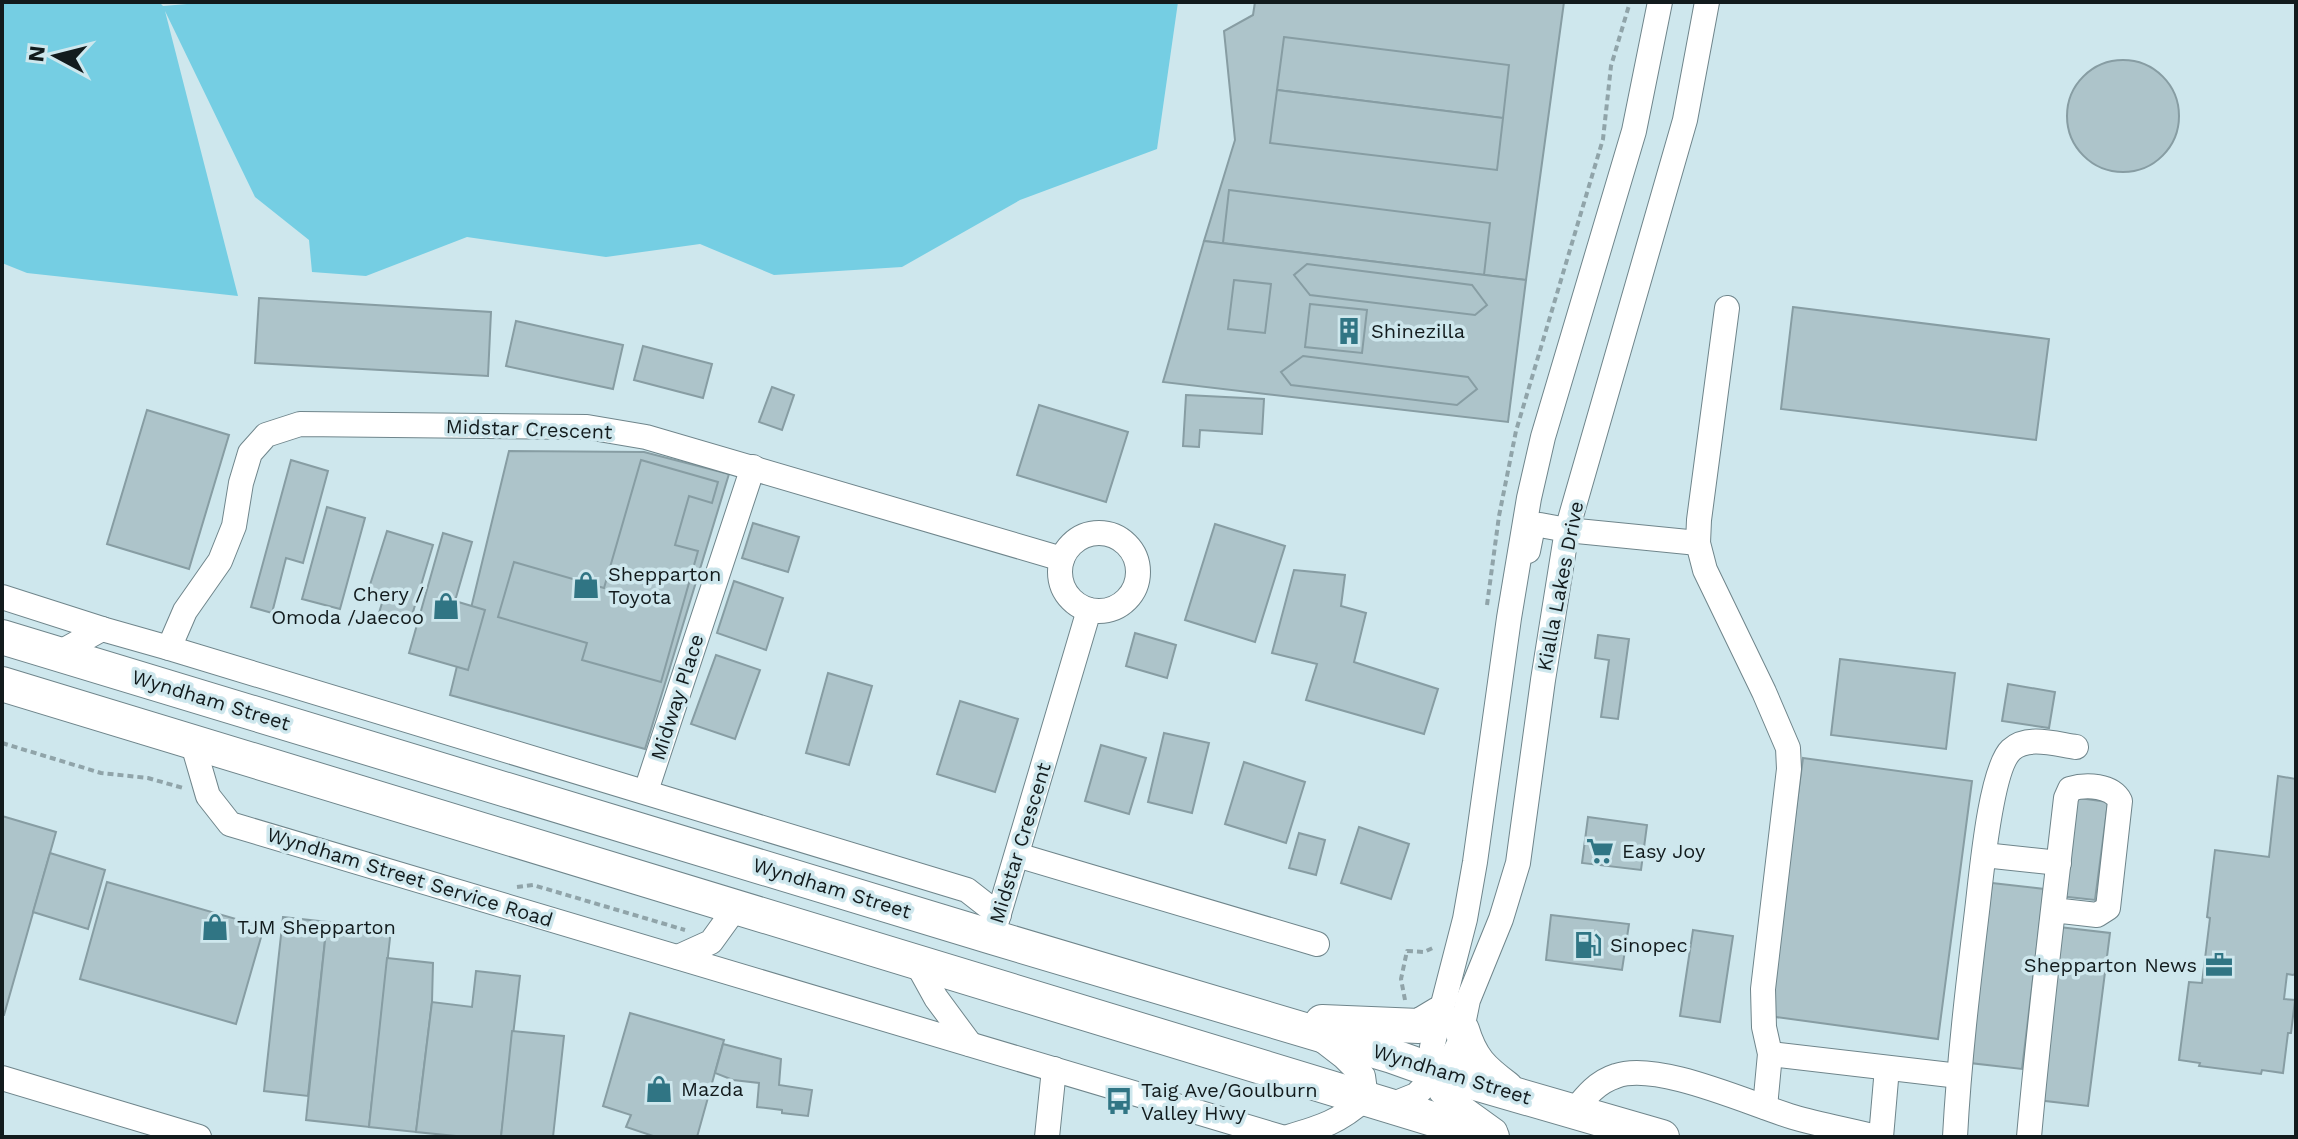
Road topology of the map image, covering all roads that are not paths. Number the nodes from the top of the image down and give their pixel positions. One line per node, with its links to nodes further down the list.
1 (1660, 2): 10 (street, Kialla Lakes Drive)
2 (1707, 2): 5 (street, Kialla Lakes Drive)
3 (1727, 308): 6 (street)
4 (753, 467): 7 (street, Midstar Crescent); 13 (street, Midstar Crescent); 20 (street, Midway Place)
5 (1567, 530): 6 (street); 10 (street); 29 (street, Kialla Lakes Drive)
6 (1698, 543): 42 (street)
7 (1062, 559): 9 (street); 9 (street)
8 (2, 597): 11 (street)
9 (1089, 610): 26 (street, Midstar Crescent)
10 (1509, 618): 28 (street, Kialla Lakes Drive)
11 (102, 629): 13 (street); 14 (street)
12 (2, 637): 14 (highway, Wyndham Street)
13 (169, 648): 19 (street)
14 (57, 654): 21 (highway, Wyndham Street)
15 (2, 684): 17 (highway)
16 (2, 702): 17 (highway)
17 (190, 741): 31 (highway); 36 (street, Wyndham Street Service Road)
18 (2076, 747): 23 (street)
19 (538, 759): 20 (street); 21 (street)
20 (646, 791): 22 (street)
21 (576, 810): 24 (highway, Wyndham Street)
22 (809, 841): 27 (street); 30 (street)
23 (1984, 855): 25 (street); 46 (street)
24 (738, 860): 27 (highway, Wyndham Street); 31 (highway)
25 (2059, 863): 32 (street); 32 (street)
26 (1013, 866): 30 (street); 34 (street, Midstar Crescent); 35 (street)
27 (777, 872): 33 (highway); 34 (highway, Wyndham Street)
28 (1473, 875): 29 (street); 39 (street, Kialla Lakes Drive)
29 (1512, 881): 39 (street, Kialla Lakes Drive)
30 (967, 890): 34 (street)
31 (737, 906): 33 (highway); 36 (street)
32 (2053, 910): 61 (street)
33 (778, 919): 37 (highway)
34 (996, 926): 38 (highway, Wyndham Street)
35 (1317, 944)
36 (678, 957): 41 (street, Wyndham Street Service Road)
37 (915, 960): 41 (street); 49 (highway)
38 (1273, 1020): 39 (highway); 40 (highway, Wyndham Street)
39 (1450, 1022): 45 (street, Kialla Lakes Drive); 48 (highway)
40 (1310, 1032): 45 (highway, Wyndham Street); 49 (street)
41 (970, 1044): 44 (street, Wyndham Street Service Road)
42 (1770, 1054): 43 (street); 50 (street)
43 (1887, 1068): 46 (street); 59 (street)
44 (1054, 1069): 53 (street); 54 (street, Wyndham Street Service Road)
45 (1437, 1072): 48 (highway, Wyndham Street); 49 (street); 57 (street, Kialla Lakes Drive)
46 (1959, 1076): 60 (street)
47 (2, 1078): 52 (street)
48 (1513, 1093): 51 (highway, Wyndham Street)
49 (1379, 1102): 55 (street); 56 (highway)
50 (1765, 1107): 51 (street); 59 (street)
51 (1577, 1124): 58 (highway, Wyndham Street)
52 (199, 1137)
53 (1047, 1137)
54 (1281, 1137)
55 (1288, 1137)
56 (1492, 1137)
57 (1503, 1137)
58 (1662, 1137)
59 (1878, 1137)
60 (1955, 1137)
61 (2029, 1137)

